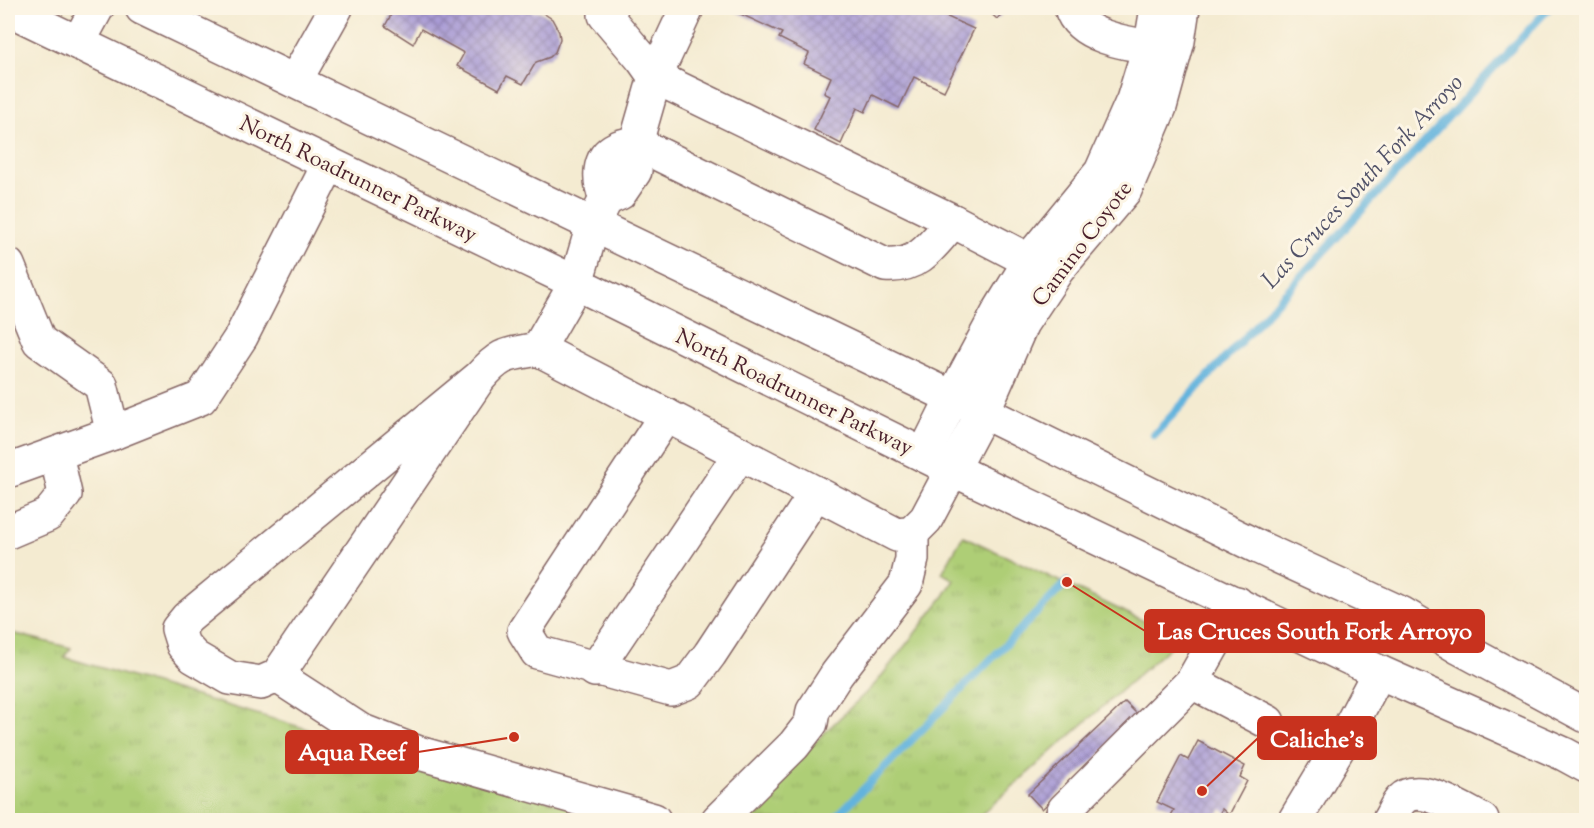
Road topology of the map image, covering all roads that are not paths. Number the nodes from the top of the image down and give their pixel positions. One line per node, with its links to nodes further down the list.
1 (97, 8): 10 (main road)
2 (142, 8): 13 (main road)
3 (336, 8): 13 (main road)
4 (687, 8): 12 (main road)
5 (1071, 8): 11 (main road)
6 (1157, 8): 11 (main road, Camino Coyote)
7 (1183, 8): 11 (main road, Camino Coyote)
8 (8, 9): 10 (main road, North Roadrunner Parkway)
9 (605, 10): 12 (main road)
10 (78, 43): 15 (main road, North Roadrunner Parkway)
11 (1162, 49): 18 (main road, Camino Coyote); 24 (main road, Camino Coyote)
12 (655, 77): 14 (main road); 17 (main road)
13 (295, 81): 16 (main road)
14 (636, 143): 16 (main road); 17 (main road)
15 (329, 164): 20 (main road, North Roadrunner Parkway); 26 (main road)
16 (599, 212): 20 (main road); 23 (main road)
17 (953, 221): 18 (main road)
18 (1030, 261): 23 (main road, Camino Coyote)
19 (8, 265): 26 (main road)
20 (576, 283): 21 (main road); 29 (main road, North Roadrunner Parkway)
21 (538, 349): 22 (main road); 25 (main road)
22 (480, 377): 37 (main road); 37 (main road)
23 (953, 397): 24 (main road); 29 (main road, Camino Coyote)
24 (983, 412): 29 (main road, Camino Coyote); 39 (main road)
25 (666, 415): 28 (main road); 35 (main road)
26 (113, 433): 27 (main road)
27 (56, 454): 30 (main road); 32 (main road)
28 (740, 454): 31 (main road); 35 (main road)
29 (938, 462): 33 (main road); 34 (main road, North Roadrunner Parkway)
30 (8, 471)
31 (816, 493): 33 (main road); 35 (main road)
32 (8, 532)
33 (912, 533): 43 (main road)
34 (1237, 603): 36 (main road, North Roadrunner Parkway); 38 (main road)
35 (596, 670)
36 (1379, 672): 41 (main road, North Roadrunner Parkway); 45 (main road)
37 (277, 676): 42 (main road)
38 (1192, 682): 40 (main road); 44 (main road)
39 (1587, 716)
40 (1268, 722)
41 (1587, 766)
42 (654, 820)
43 (718, 820)
44 (1061, 820)
45 (1295, 820)
46 (1389, 820): 47 (main road)
47 (1482, 820)

